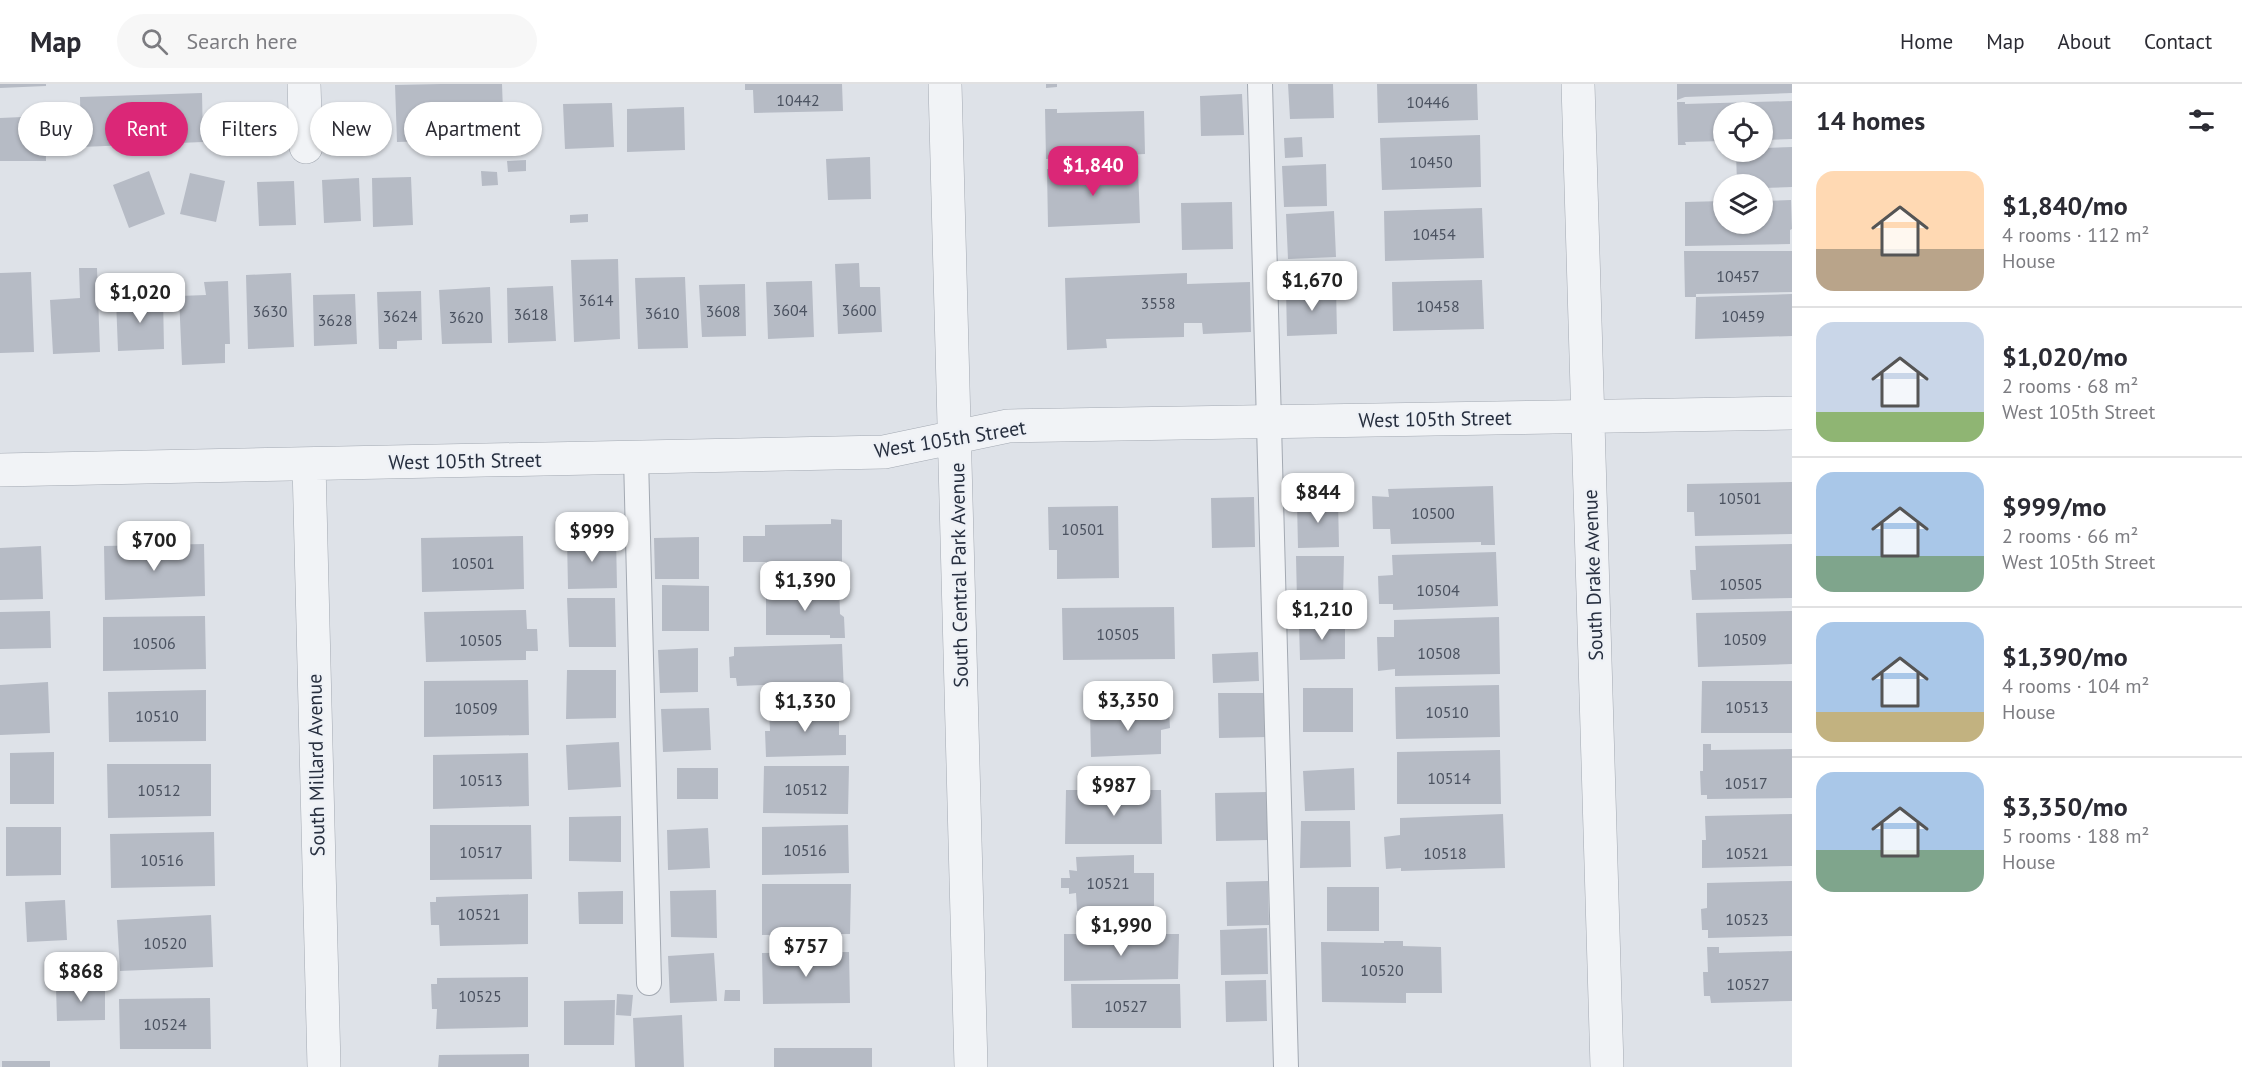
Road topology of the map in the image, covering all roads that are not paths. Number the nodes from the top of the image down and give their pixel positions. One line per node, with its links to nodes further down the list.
1 (304, 84): 5 (street)
2 (945, 84): 9 (street, South Central Park Avenue)
3 (1260, 84): 8 (lane)
4 (1578, 84): 7 (street, South Drake Avenue)
5 (306, 147)
6 (1792, 413): 7 (street, West 105th Street)
7 (1589, 416): 8 (street, West 105th Street); 17 (street, South Drake Avenue)
8 (1269, 422): 9 (street, West 105th Street); 16 (lane)
9 (955, 439): 10 (street, West 105th Street); 15 (street, South Central Park Avenue)
10 (636, 457): 11 (street, West 105th Street); 13 (lane)
11 (309, 464): 12 (street, West 105th Street); 14 (street, South Millard Avenue)
12 (0, 470)
13 (649, 983)
14 (324, 1067)
15 (971, 1067)
16 (1286, 1067)
17 (1607, 1067)

